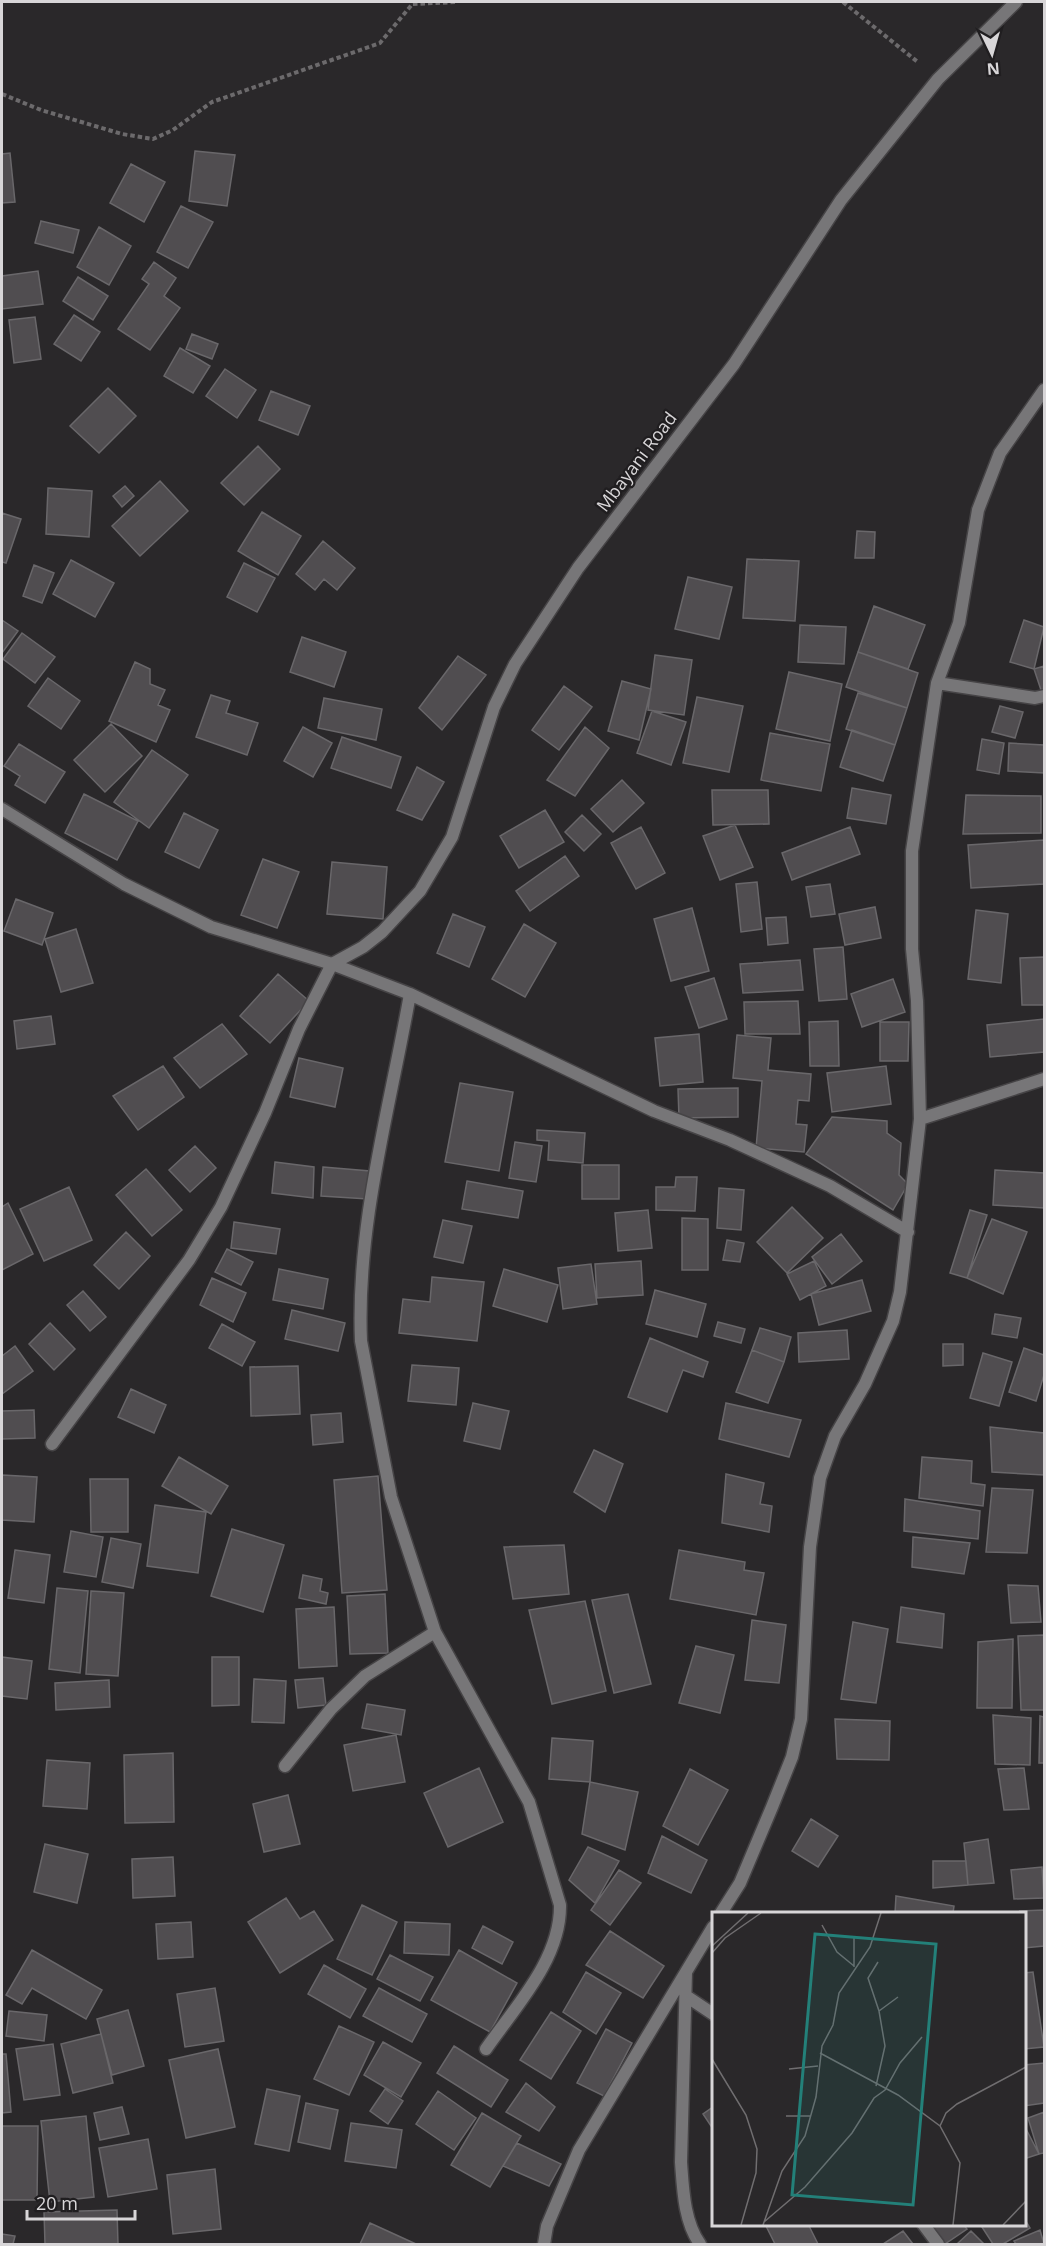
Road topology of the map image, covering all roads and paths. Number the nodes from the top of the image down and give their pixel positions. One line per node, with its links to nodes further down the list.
1 (457, 2): 4 (path)
2 (843, 2): 5 (path)
3 (1016, 2): 5 (street, Mbayani Road)
4 (413, 3): 6 (path)
5 (938, 79): 11 (street, Mbayani Road)
6 (2, 94)
7 (1044, 390): 8 (street)
8 (937, 683): 9 (street); 14 (street)
9 (1044, 696)
10 (2, 809): 11 (street)
11 (332, 964): 12 (street); 16 (street)
12 (410, 994): 15 (street); 17 (street)
13 (1044, 1078): 14 (street)
14 (920, 1119): 15 (street)
15 (908, 1232): 19 (street)
16 (52, 1444)
17 (435, 1632): 18 (street); 24 (street)
18 (285, 1766)
19 (723, 1912)
20 (712, 1929): 21 (street)
21 (686, 1971): 22 (street); 26 (street)
22 (686, 1996): 23 (street); 27 (street)
23 (712, 2013)
24 (486, 2049)
25 (924, 2225): 28 (street)
26 (544, 2244)
27 (700, 2244)
28 (938, 2244)

